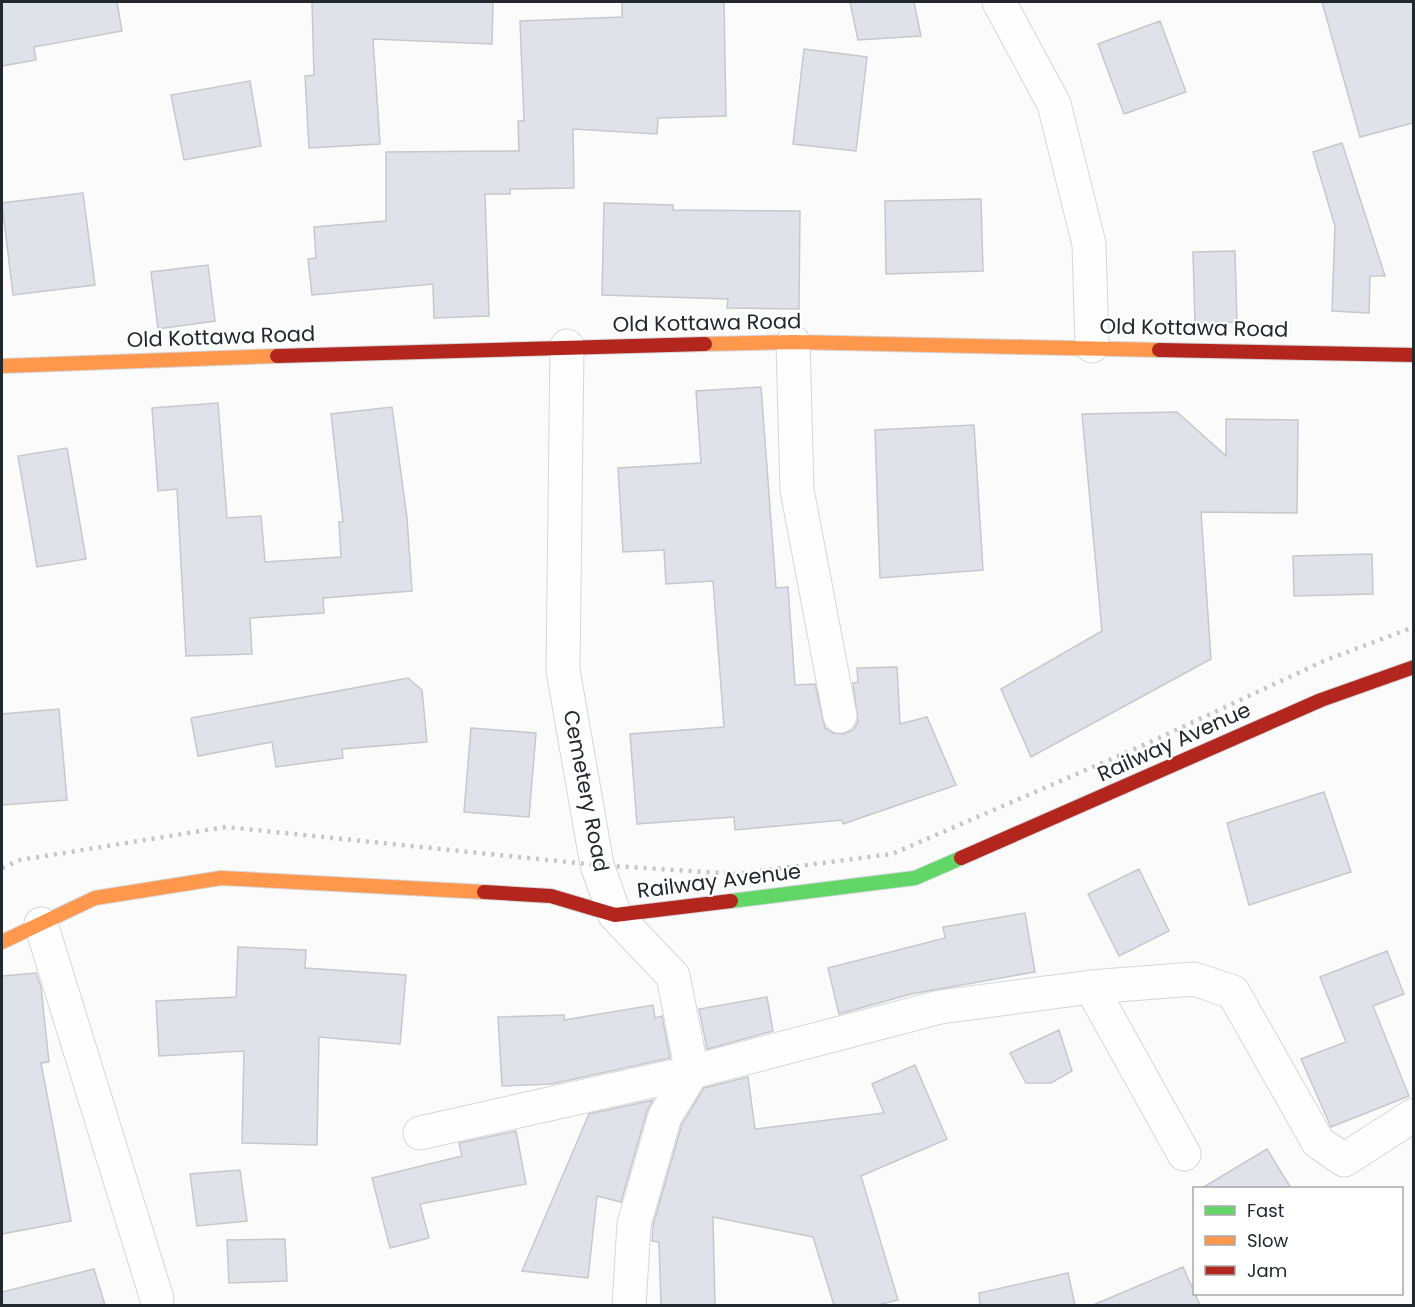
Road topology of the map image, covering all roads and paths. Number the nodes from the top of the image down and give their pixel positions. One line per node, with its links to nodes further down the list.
1 (999, 2): 4 (street)
2 (793, 342): 3 (street, Old Kottawa Road); 4 (street, Old Kottawa Road); 8 (street)
3 (567, 346): 6 (street, Old Kottawa Road); 9 (street, Cemetery Road)
4 (1092, 346): 5 (street, Old Kottawa Road)
5 (1413, 355)
6 (2, 366)
7 (1413, 667): 9 (street, Railway Avenue)
8 (840, 716)
9 (615, 915): 10 (street, Railway Avenue); 13 (street, Cemetery Road)
10 (41, 924): 11 (street, Railway Avenue); 17 (street)
11 (2, 942)
12 (1091, 987): 13 (street); 14 (street); 16 (street)
13 (693, 1072): 15 (street); 18 (street)
14 (1413, 1115)
15 (420, 1132)
16 (1184, 1154)
17 (157, 1299)
18 (629, 1305)

